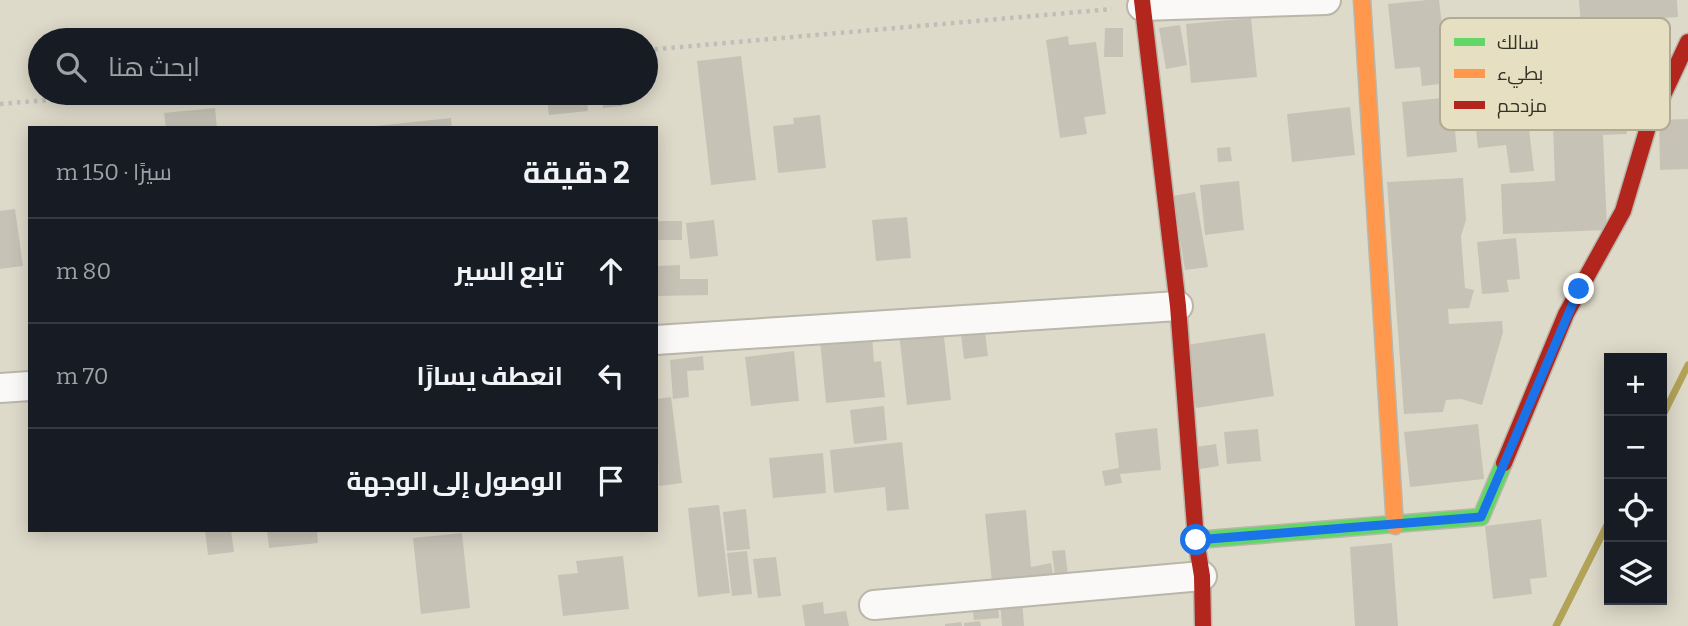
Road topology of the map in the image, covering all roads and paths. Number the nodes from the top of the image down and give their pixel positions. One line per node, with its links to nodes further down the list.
1 (1326, 0): 3 (street)
2 (1362, 0): 14 (street)
3 (1142, 3): 5 (path); 10 (street)
4 (1688, 42): 6 (street)
5 (658, 49)
6 (1670, 80)
7 (28, 102): 8 (path)
8 (0, 104)
9 (1647, 130): 14 (street)
10 (1178, 306): 11 (street); 15 (street)
11 (658, 340)
12 (28, 386): 13 (street)
13 (0, 388)
14 (1395, 526): 15 (street)
15 (1196, 540): 16 (street)
16 (1202, 576): 17 (street); 18 (street)
17 (874, 605)
18 (1203, 626)

